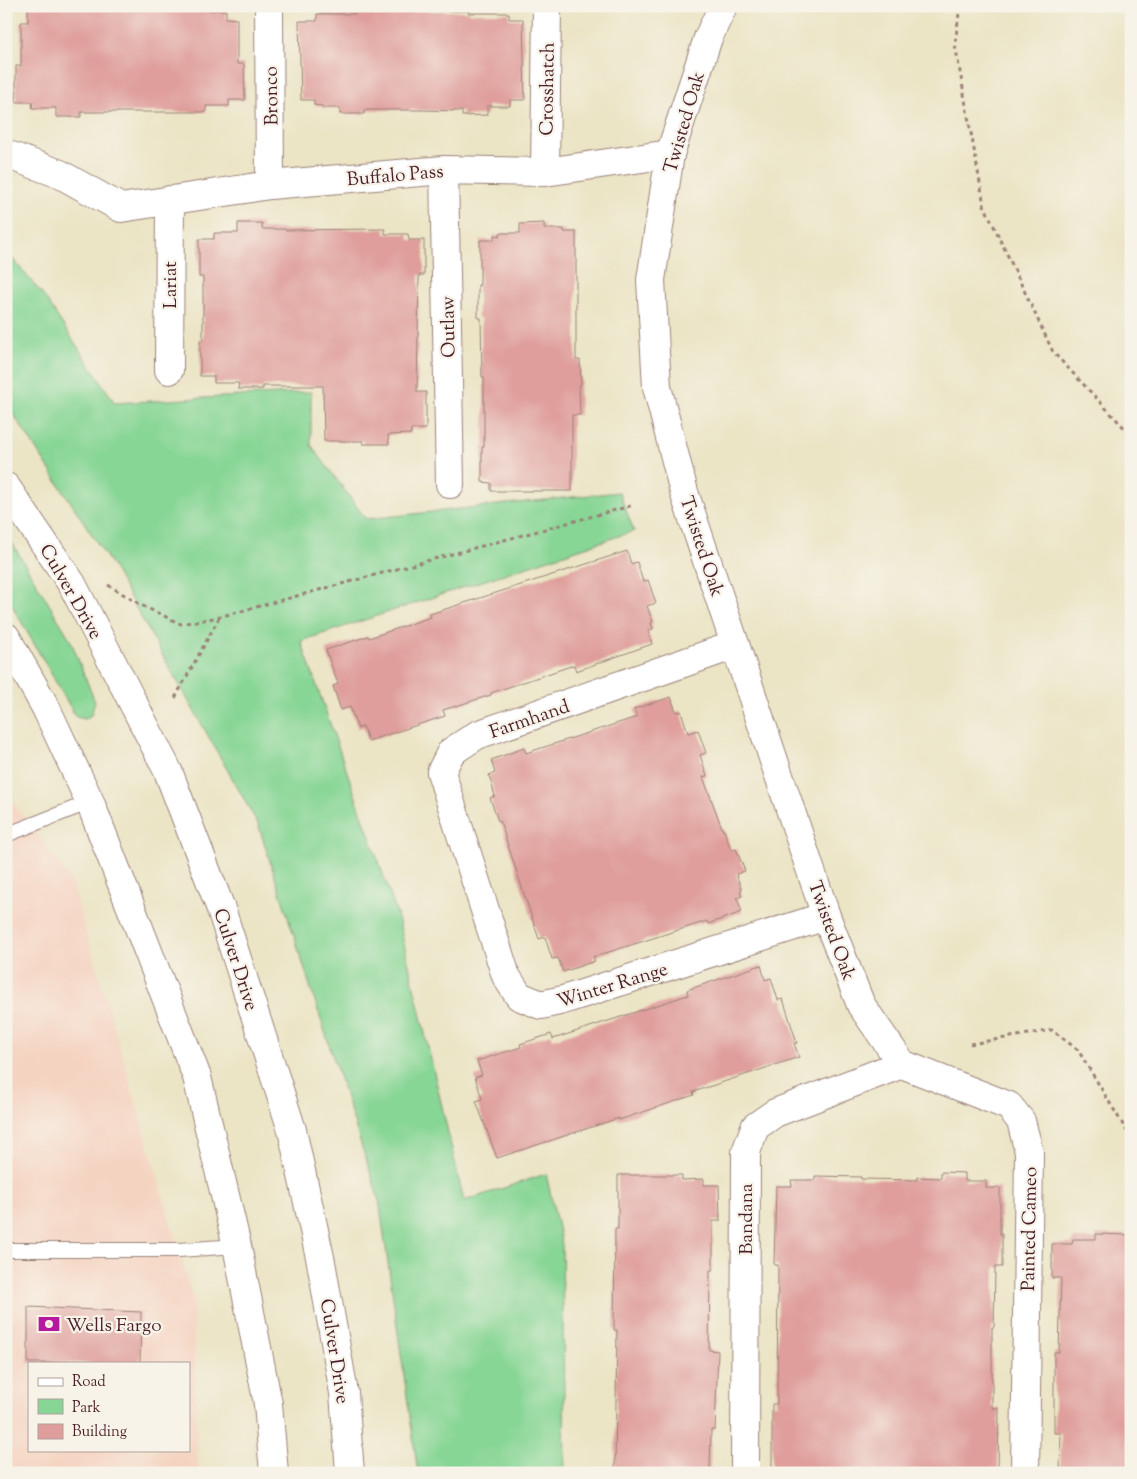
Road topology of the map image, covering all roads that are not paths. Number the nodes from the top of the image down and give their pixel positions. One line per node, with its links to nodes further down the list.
1 (268, 6): 8 (street, Bronco)
2 (547, 6): 7 (street, Crosshatch)
3 (723, 6): 5 (street, Twisted Oak)
4 (6, 154): 9 (street, Buffalo Pass)
5 (670, 154): 7 (street, Buffalo Pass); 14 (street, Twisted Oak)
6 (444, 170): 7 (street, Buffalo Pass); 8 (street, Buffalo Pass); 11 (street, Outlaw)
7 (545, 172)
8 (270, 185): 9 (street, Buffalo Pass)
9 (170, 200): 10 (street, Lariat)
10 (169, 370)
11 (450, 484)
12 (6, 487): 23 (street, Culver Drive)
13 (6, 637): 15 (street)
14 (736, 645): 17 (street, Farmhand); 18 (street, Twisted Oak)
15 (90, 802): 16 (lane); 20 (street)
16 (6, 835)
17 (474, 878): 18 (street, Winter Range)
18 (826, 916): 19 (street, Twisted Oak)
19 (902, 1064): 24 (street, Bandana); 25 (street, Painted Cameo)
20 (237, 1246): 21 (lane); 22 (street)
21 (6, 1250)
22 (274, 1473)
23 (350, 1473)
24 (744, 1473)
25 (1025, 1473)

